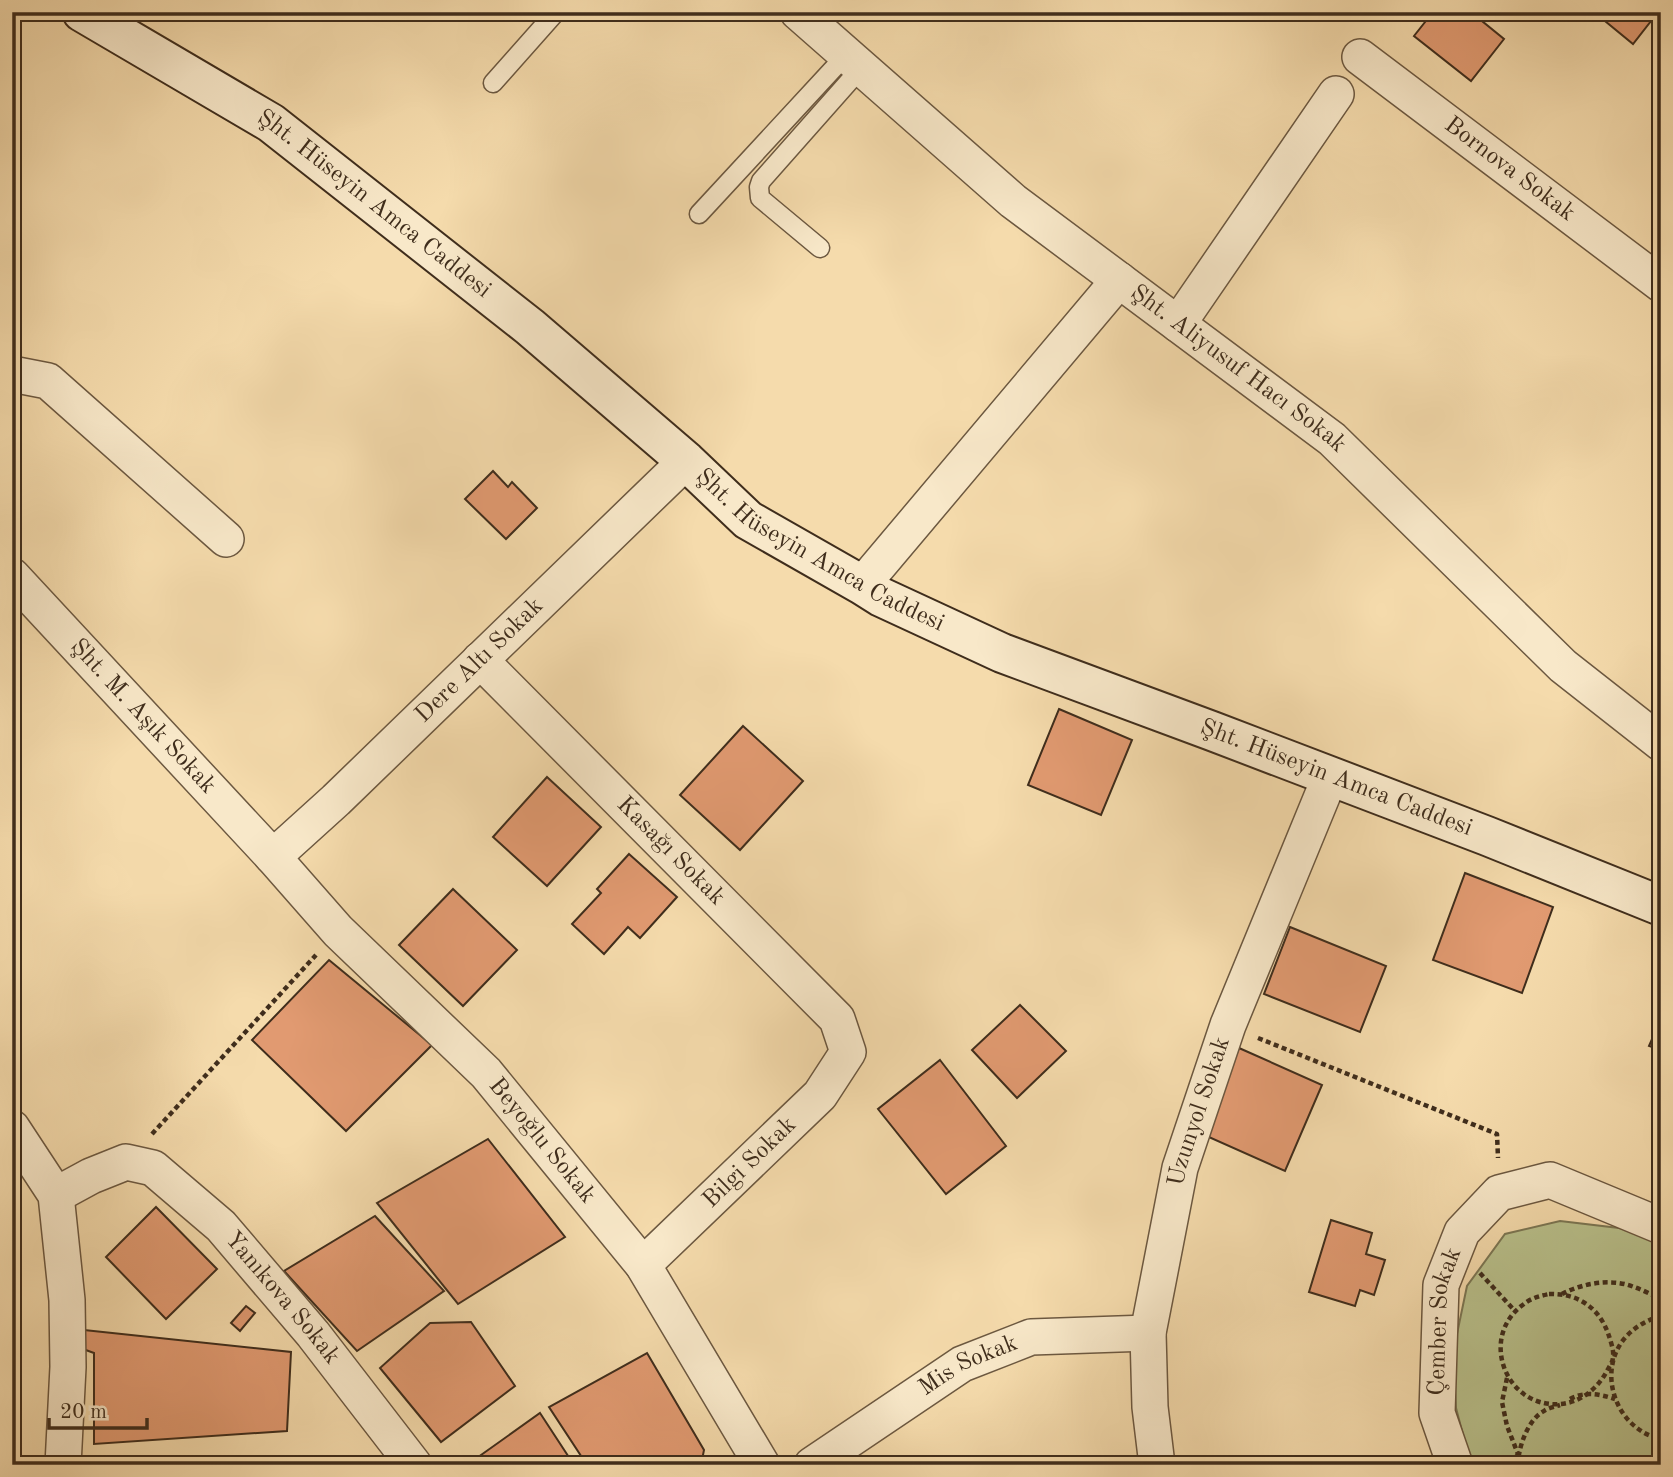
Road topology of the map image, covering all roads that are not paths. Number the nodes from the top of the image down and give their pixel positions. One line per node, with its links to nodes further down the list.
1 (82, 12): 14 (street, Şht. Hüseyin Amca Caddesi)
2 (556, 12): 6 (lane)
3 (798, 12): 5 (street, Şht. Aliyusuf Hacı Sokak)
4 (1360, 57): 11 (street, Bornova Sokak)
5 (854, 62): 8 (lane); 9 (lane); 10 (street, Şht. Aliyusuf Hacı Sokak)
6 (493, 83)
7 (1336, 93): 12 (street)
8 (699, 214)
9 (820, 248)
10 (1119, 280): 12 (street, Şht. Aliyusuf Hacı Sokak); 17 (street)
11 (1661, 284)
12 (1178, 324): 19 (street, Şht. Aliyusuf Hacı Sokak)
13 (12, 374): 15 (street)
14 (686, 461): 17 (street, Şht. Hüseyin Amca Caddesi); 18 (street, Dere Altı Sokak)
15 (226, 539)
16 (12, 576): 21 (street, Şht. M. Aşık Sokak)
17 (862, 585): 20 (street, Şht. Hüseyin Amca Caddesi)
18 (480, 660): 21 (street, Dere Altı Sokak); 23 (street, Kasağı Sokak)
19 (1661, 743)
20 (1329, 777): 22 (street, Şht. Hüseyin Amca Caddesi); 28 (street, Uzunyol Sokak)
21 (273, 856): 27 (street, Beyoğlu Sokak)
22 (1661, 906)
23 (848, 1052): 27 (street, Bilgi Sokak)
24 (12, 1128): 25 (street)
25 (56, 1195): 29 (street); 30 (street, Yanıkova Sokak)
26 (1661, 1226): 34 (street, Çember Sokak)
27 (643, 1265): 31 (street, Beyoğlu Sokak)
28 (1149, 1333): 32 (street, Mis Sokak); 33 (street, Uzunyol Sokak)
29 (63, 1465)
30 (414, 1465)
31 (762, 1465)
32 (812, 1465)
33 (1157, 1465)
34 (1455, 1465)

